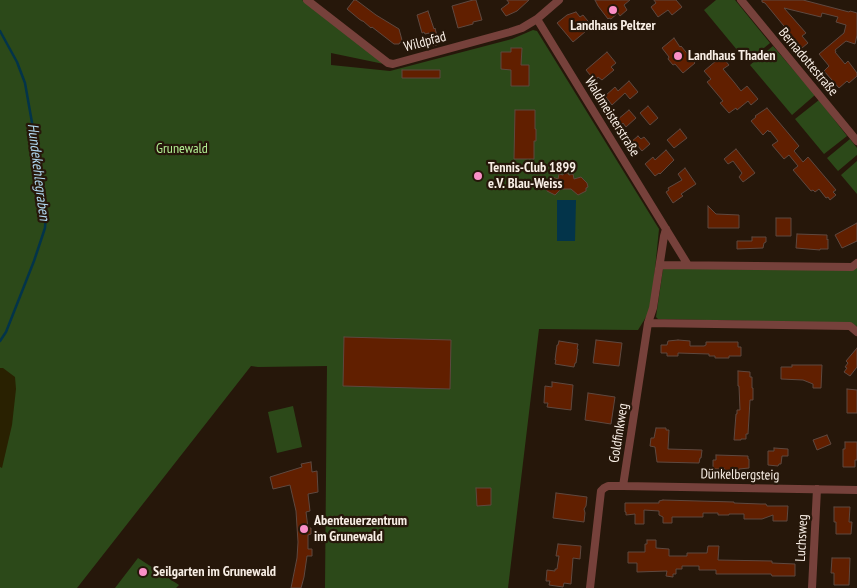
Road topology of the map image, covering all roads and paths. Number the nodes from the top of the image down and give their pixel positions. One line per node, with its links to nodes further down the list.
1 (308, 0): 4 (street, Wildpfad)
2 (558, 0): 4 (street, Wildpfad)
3 (740, 0): 5 (street, Bernadottestraße)
4 (537, 19): 6 (street, Waldmeisterstraße)
5 (857, 141)
6 (666, 229): 8 (street); 9 (street, Waldmeisterstraße)
7 (857, 263): 9 (street)
8 (660, 265): 9 (street); 10 (street, Goldfinkweg)
9 (688, 265)
10 (648, 323): 11 (street); 12 (street, Goldfinkweg)
11 (857, 332)
12 (624, 486): 13 (street, Dünkelbergsteig); 15 (street)
13 (818, 489): 14 (street, Dünkelbergsteig); 16 (street, Luchsweg)
14 (857, 490)
15 (590, 588)
16 (812, 588)

